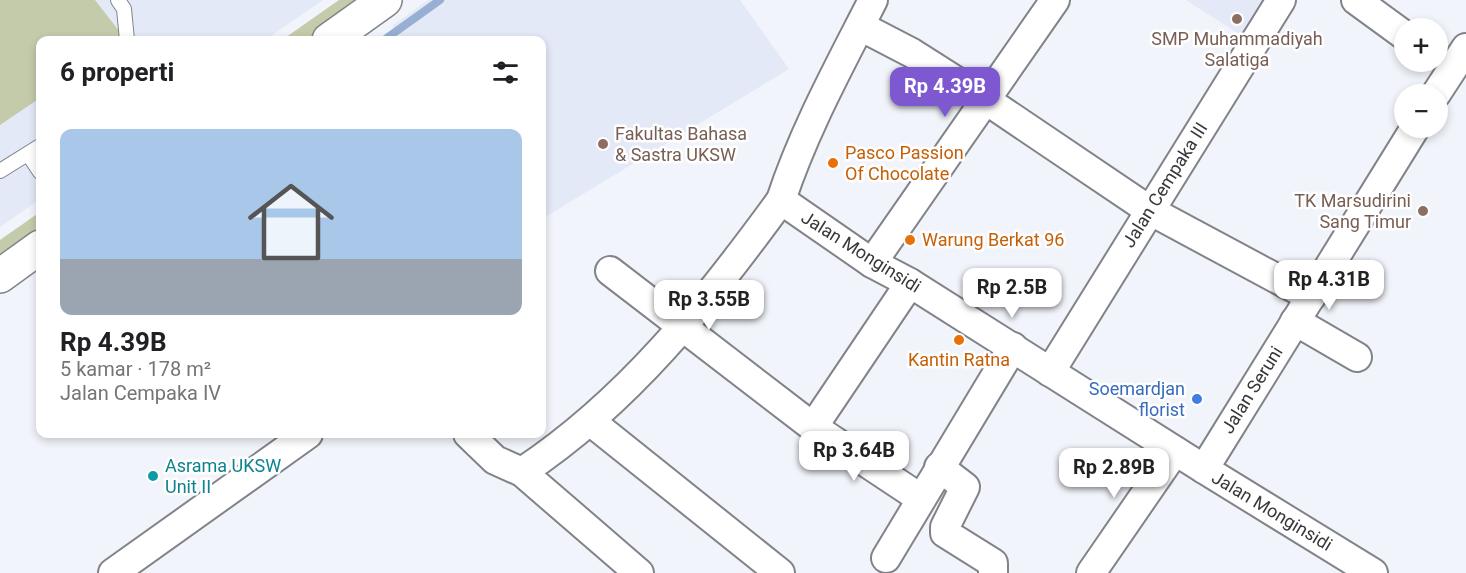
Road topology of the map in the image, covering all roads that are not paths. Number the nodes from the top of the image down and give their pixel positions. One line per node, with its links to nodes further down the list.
1 (118, 0): 9 (lane)
2 (385, 0): 10 (main road)
3 (873, 0): 7 (street)
4 (1055, 0): 13 (street)
5 (1281, 0): 20 (street, Jalan Cempaka III)
6 (1356, 0): 8 (street)
7 (860, 26): 13 (street); 19 (street)
8 (1394, 28)
9 (127, 36)
10 (335, 36)
11 (1451, 59): 12 (street)
12 (1440, 84)
13 (986, 100): 20 (street); 22 (street)
14 (1409, 138): 26 (street, Jalan Seruni)
15 (36, 149): 16 (lane)
16 (28, 154): 17 (lane); 18 (lane)
17 (36, 166)
18 (0, 171)
19 (781, 200): 22 (street, Jalan Monginsidi); 28 (street)
20 (1149, 210): 26 (street); 31 (street, Jalan Cempaka III)
21 (36, 250): 24 (main road)
22 (872, 263): 25 (street, Jalan Monginsidi)
23 (609, 271): 28 (street)
24 (0, 276)
25 (910, 283): 29 (street, Jalan Monginsidi); 33 (street)
26 (1311, 297): 27 (street, Jalan Seruni)
27 (1295, 321): 30 (street); 38 (street, Jalan Seruni)
28 (681, 327): 32 (street); 33 (street)
29 (1013, 346): 31 (street, Jalan Monginsidi); 37 (street)
30 (1357, 357)
31 (1050, 372): 36 (street, Jalan Monginsidi)
32 (590, 421): 39 (street); 44 (street)
33 (813, 427): 40 (street)
34 (302, 438): 42 (street)
35 (472, 438): 39 (street)
36 (1175, 451): 38 (street, Jalan Monginsidi); 46 (street)
37 (939, 466): 40 (street); 45 (street)
38 (1204, 469): 47 (street, Jalan Monginsidi)
39 (522, 472): 43 (street)
40 (920, 498): 41 (street)
41 (886, 558)
42 (113, 573)
43 (639, 573)
44 (780, 573)
45 (993, 573)
46 (1091, 573)
47 (1372, 573)

